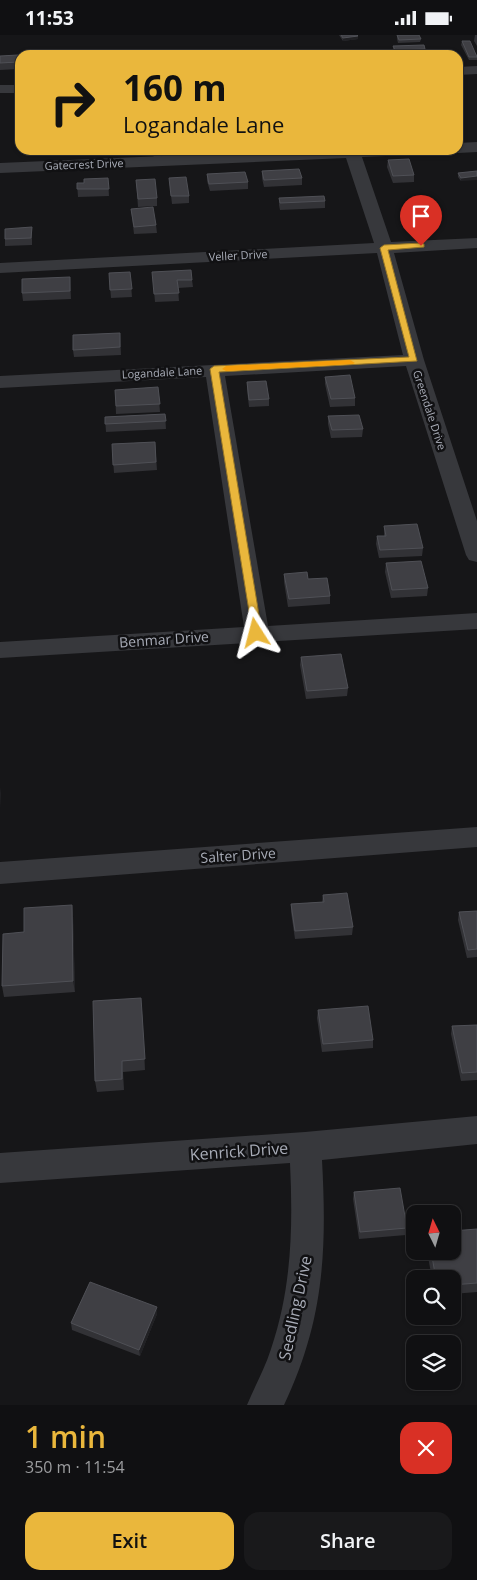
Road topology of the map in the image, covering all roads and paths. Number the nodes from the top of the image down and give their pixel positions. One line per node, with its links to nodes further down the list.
1 (477, 70): 2 (street)
2 (463, 71)
3 (0, 89): 4 (street)
4 (15, 89)
5 (477, 147): 6 (street)
6 (463, 148)
7 (158, 155): 9 (street, Gatecrest Drive)
8 (353, 155): 11 (street, Greendale Drive)
9 (0, 168)
10 (477, 243): 11 (street, Veller Drive)
11 (384, 248): 12 (street, Veller Drive); 13 (street, Greendale Drive)
12 (0, 268)
13 (414, 359): 14 (street, Logandale Lane); 16 (street, Greendale Drive)
14 (214, 369): 15 (street, Logandale Lane); 18 (street)
15 (0, 382)
16 (477, 555)
17 (477, 621): 18 (street, Benmar Drive)
18 (256, 633): 19 (street, Benmar Drive)
19 (0, 650)
20 (477, 837): 21 (street, Salter Drive)
21 (0, 873)
22 (477, 1130): 23 (street, Kenrick Drive)
23 (305, 1147): 24 (street, Kenrick Drive); 25 (street, Seedling Drive)
24 (0, 1168)
25 (265, 1405)

